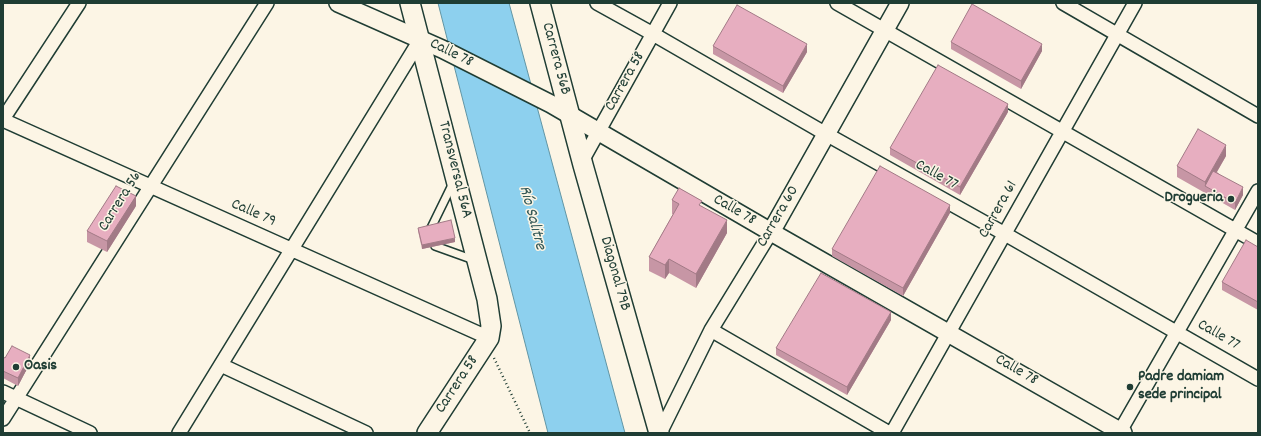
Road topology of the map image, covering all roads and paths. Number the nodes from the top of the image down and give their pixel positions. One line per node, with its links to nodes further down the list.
1 (79, 3): 18 (street)
2 (267, 3): 24 (street, Carrera 56)
3 (338, 3): 15 (street, Calle 78)
4 (410, 3): 15 (main road, Transversal 56A)
5 (540, 3): 16 (main road, Carrera 56B)
6 (597, 3): 13 (street, Calle 77)
7 (670, 3): 13 (street, Carrera 58)
8 (837, 3): 12 (street)
9 (900, 3): 12 (street, Carrera 60)
10 (1064, 3): 14 (street)
11 (1135, 3): 14 (street, Carrera 61)
12 (885, 31): 19 (street); 21 (street, Carrera 60)
13 (653, 34): 20 (street, Carrera 58); 21 (street, Calle 77)
14 (1118, 34): 17 (street); 19 (street, Carrera 61)
15 (420, 40): 16 (street, Calle 78); 23 (main road, Transversal 56A); 32 (street)
16 (570, 116): 20 (street, Calle 78); 22 (main road, Diagonal 79B)
17 (1258, 116)
18 (3, 120): 24 (street, Calle 79)
19 (1063, 131): 27 (street); 29 (street, Carrera 61)
20 (599, 132): 22 (street, Carrera 58); 28 (street, Calle 78)
21 (826, 134): 28 (street, Carrera 60); 29 (street, Calle 77)
22 (582, 161): 49 (main road, Diagonal 79B)
23 (456, 178): 26 (lane); 33 (main road, Transversal 56A)
24 (151, 186): 32 (street, Calle 79); 41 (street, Carrera 56)
25 (1258, 191): 27 (street)
26 (431, 228)
27 (1236, 230): 30 (street); 35 (street)
28 (771, 232): 34 (street, Carrera 60); 36 (street, Calle 78)
29 (1005, 234): 35 (street, Calle 77); 36 (street, Carrera 61)
30 (1258, 243)
31 (434, 246): 33 (lane)
32 (291, 249): 37 (street, Calle 79); 38 (street)
33 (477, 261): 37 (main road, Transversal 56A)
34 (712, 330): 49 (street, Carrera 60); 50 (street)
35 (1177, 332): 39 (street, Calle 77); 43 (street)
36 (949, 333): 43 (street, Calle 78); 51 (street, Carrera 61)
37 (490, 345): 47 (main road, Carrera 58); 48 (path)
38 (221, 365): 45 (street); 46 (street)
39 (1258, 379)
40 (3, 392): 41 (street)
41 (16, 398): 42 (street, Carrera 56); 44 (street)
42 (3, 419)
43 (1121, 432)
44 (90, 433)
45 (179, 433)
46 (366, 433)
47 (427, 433)
48 (530, 433)
49 (659, 433)
50 (889, 433)
51 (892, 433)

